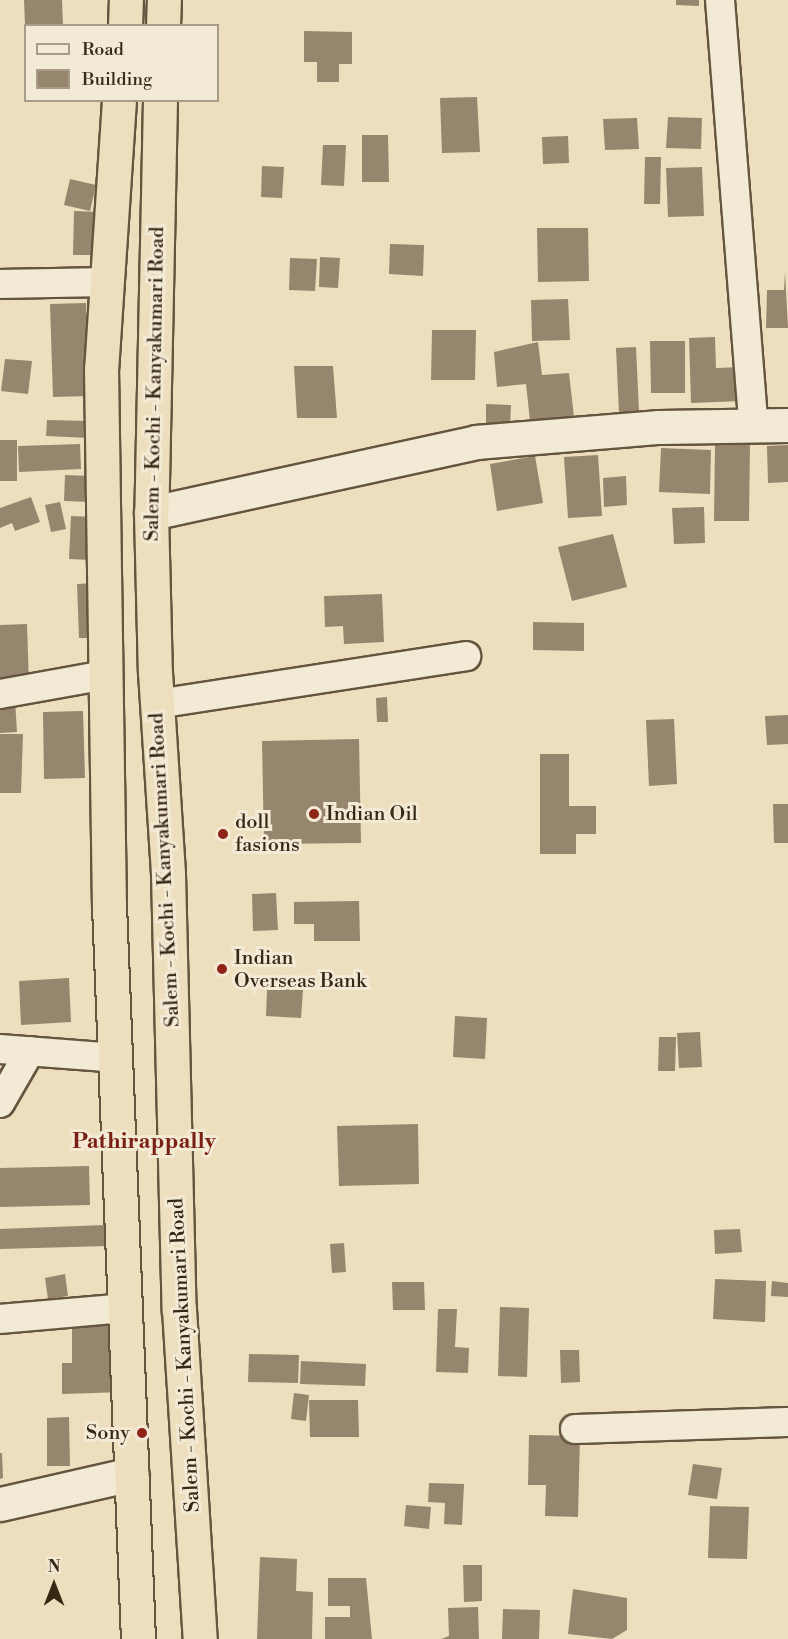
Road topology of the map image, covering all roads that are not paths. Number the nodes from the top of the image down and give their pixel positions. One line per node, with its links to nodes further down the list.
1 (126, 0): 4 (highway)
2 (164, 0): 5 (highway)
3 (720, 0): 10 (street)
4 (124, 24)
5 (163, 24)
6 (119, 102): 8 (highway)
7 (160, 102): 12 (highway, Salem - Kochi - Kanyakumari Road)
8 (107, 282): 9 (street); 14 (highway)
9 (0, 284)
10 (753, 423): 11 (main road); 12 (main road)
11 (788, 425)
12 (152, 513): 16 (highway, Salem - Kochi - Kanyakumari Road)
13 (466, 656): 16 (street)
14 (106, 675): 15 (street); 19 (highway)
15 (0, 694)
16 (157, 704): 28 (highway, Salem - Kochi - Kanyakumari Road)
17 (0, 1049): 18 (street)
18 (30, 1051): 19 (street); 20 (street)
19 (116, 1058): 21 (highway)
20 (0, 1103)
21 (126, 1308): 22 (street); 25 (highway)
22 (0, 1319)
23 (788, 1422): 24 (street)
24 (575, 1430)
25 (132, 1474): 26 (main road); 27 (highway)
26 (0, 1504)
27 (138, 1639)
28 (200, 1639)

